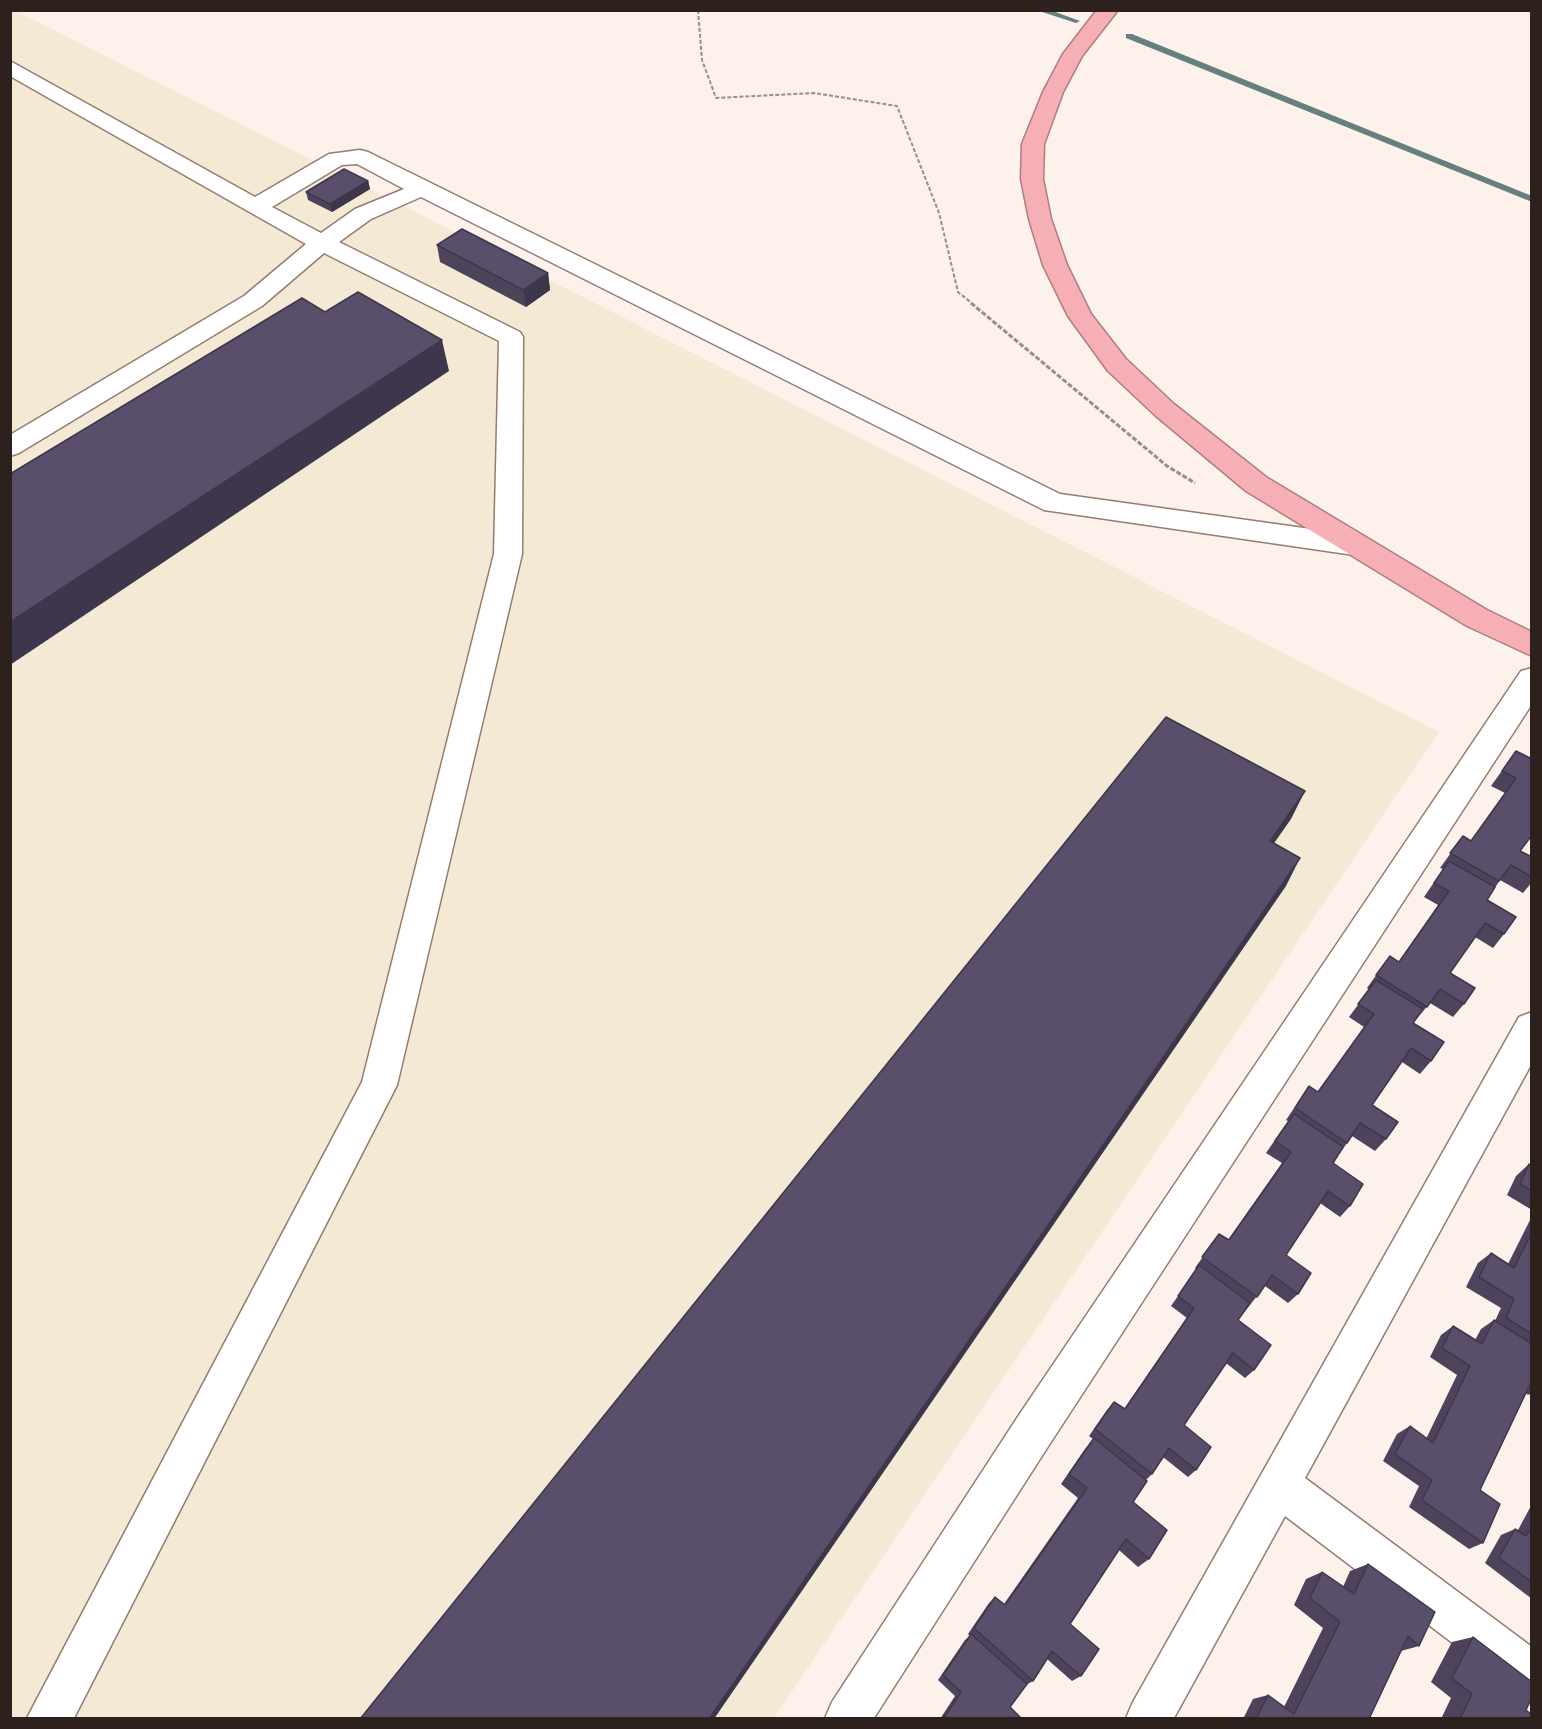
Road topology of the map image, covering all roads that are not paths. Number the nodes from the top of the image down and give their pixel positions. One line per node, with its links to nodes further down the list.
1 (1108, 10): 7 (highway)
2 (10, 67): 4 (street)
3 (422, 189): 4 (street); 5 (street); 7 (street)
4 (255, 207): 5 (street)
5 (322, 243): 6 (street); 13 (street)
6 (10, 447)
7 (1354, 545): 8 (highway)
8 (1532, 645)
9 (1532, 679): 14 (street)
10 (1532, 1028): 11 (street)
11 (1279, 1485): 12 (street); 15 (street)
12 (1532, 1675)
13 (50, 1719)
14 (848, 1719)
15 (1149, 1719)

